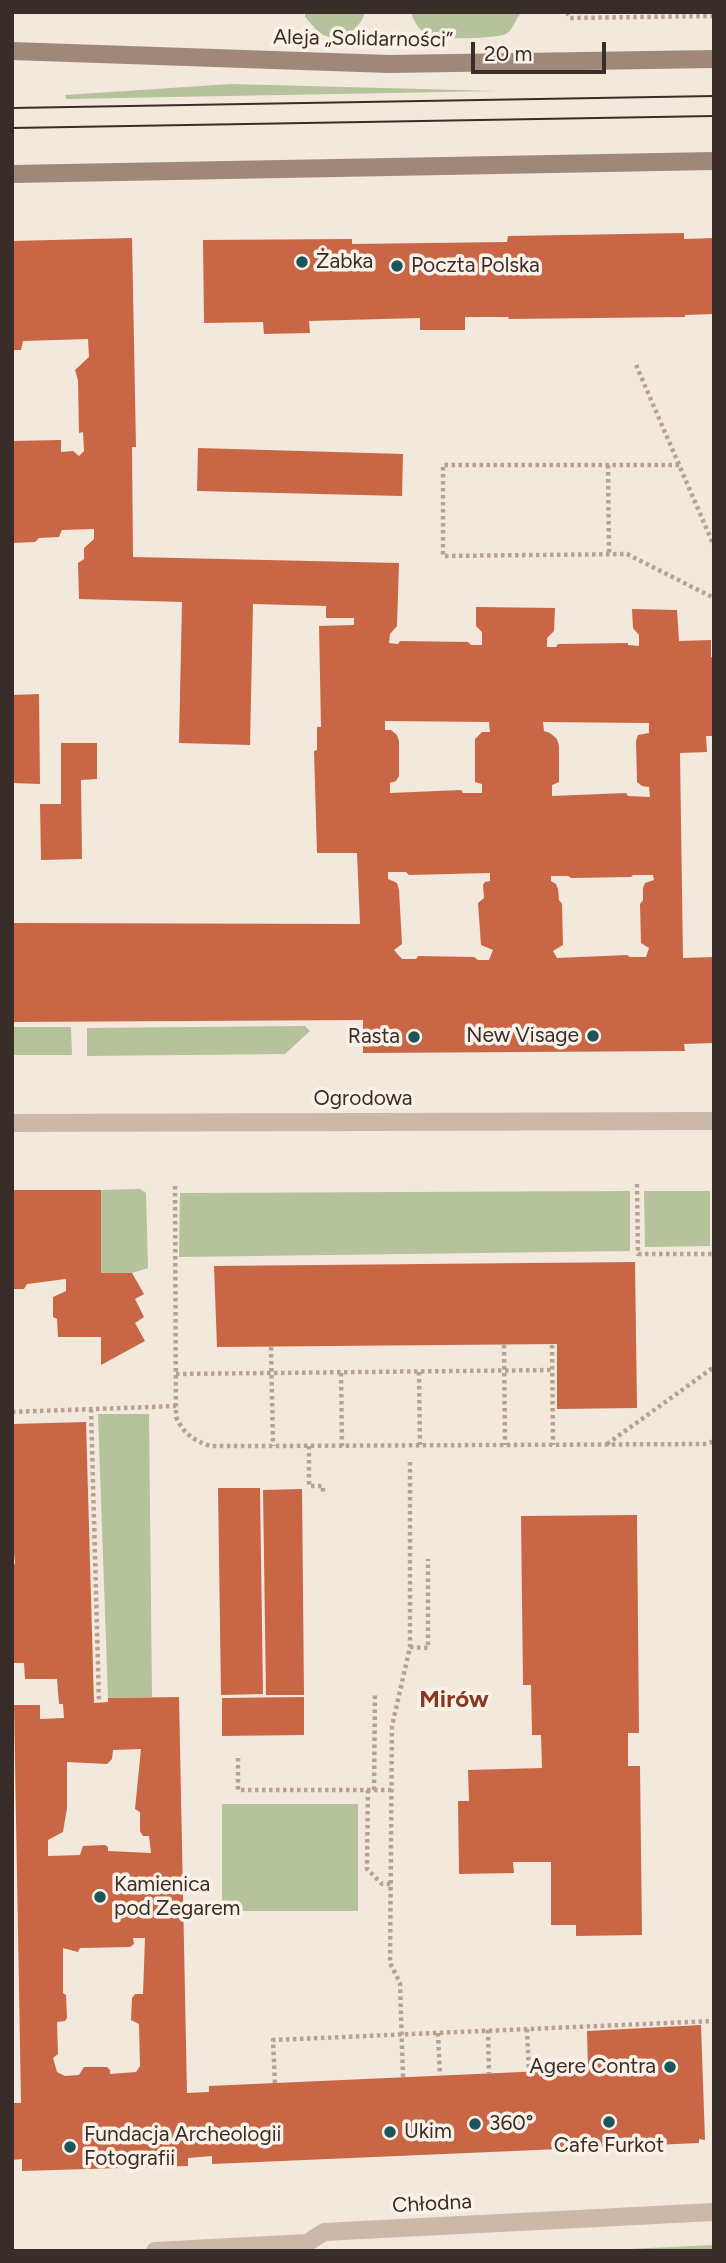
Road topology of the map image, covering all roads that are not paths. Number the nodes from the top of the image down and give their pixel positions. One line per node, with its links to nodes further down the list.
1 (12, 51): 2 (main road, Aleja „Solidarności”)
2 (714, 59)
3 (714, 161): 4 (main road)
4 (12, 174)
5 (714, 1121): 6 (street, Ogrodowa)
6 (12, 1122)
7 (714, 2212): 8 (street, Chłodna)
8 (155, 2251)

